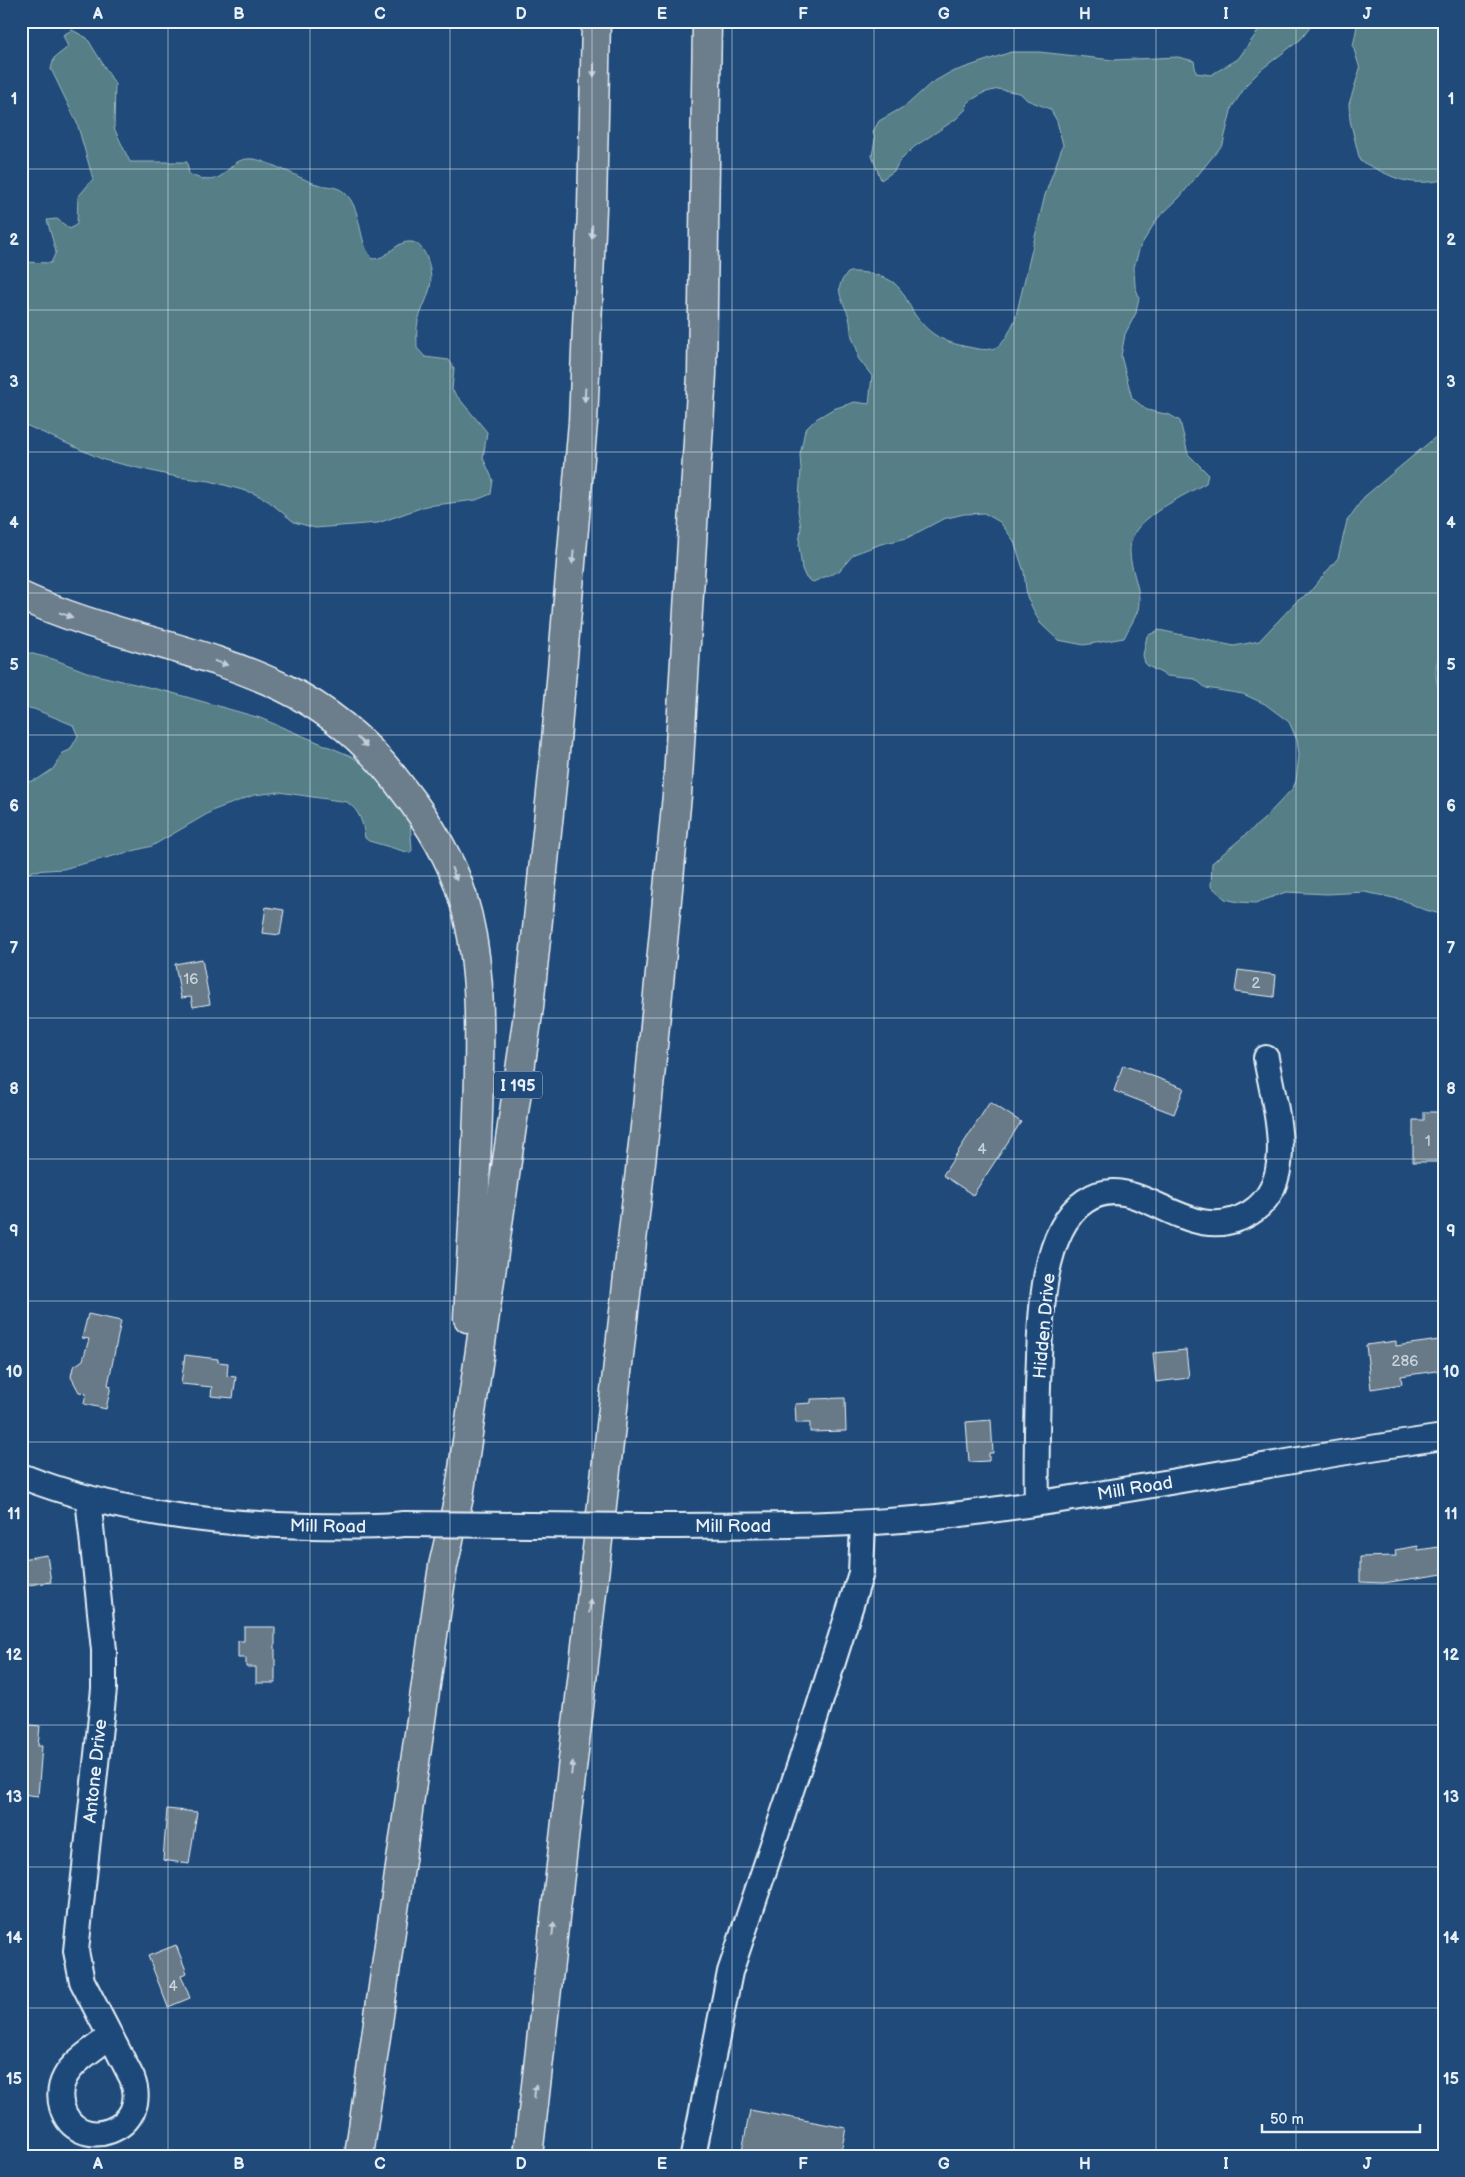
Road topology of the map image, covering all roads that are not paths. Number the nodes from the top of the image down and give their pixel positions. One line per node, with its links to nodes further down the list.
1 (596, 21): 7 (highway, I 195, one-way to 7)
2 (707, 21): 13 (highway, one-way to 2)
3 (21, 596): 7 (highway, one-way to 7)
4 (1266, 1058): 9 (street, Hidden Drive)
5 (1444, 1436): 9 (street, Mill Road)
6 (21, 1476): 8 (street, Mill Road)
7 (459, 1497): 12 (highway, I 195)
8 (88, 1498): 10 (street, Mill Road, bridge); 11 (street, Antone Drive)
9 (1036, 1503): 10 (street, Mill Road)
10 (863, 1524): 14 (street)
11 (110, 2036)
12 (359, 2156)
13 (528, 2156)
14 (693, 2156)

